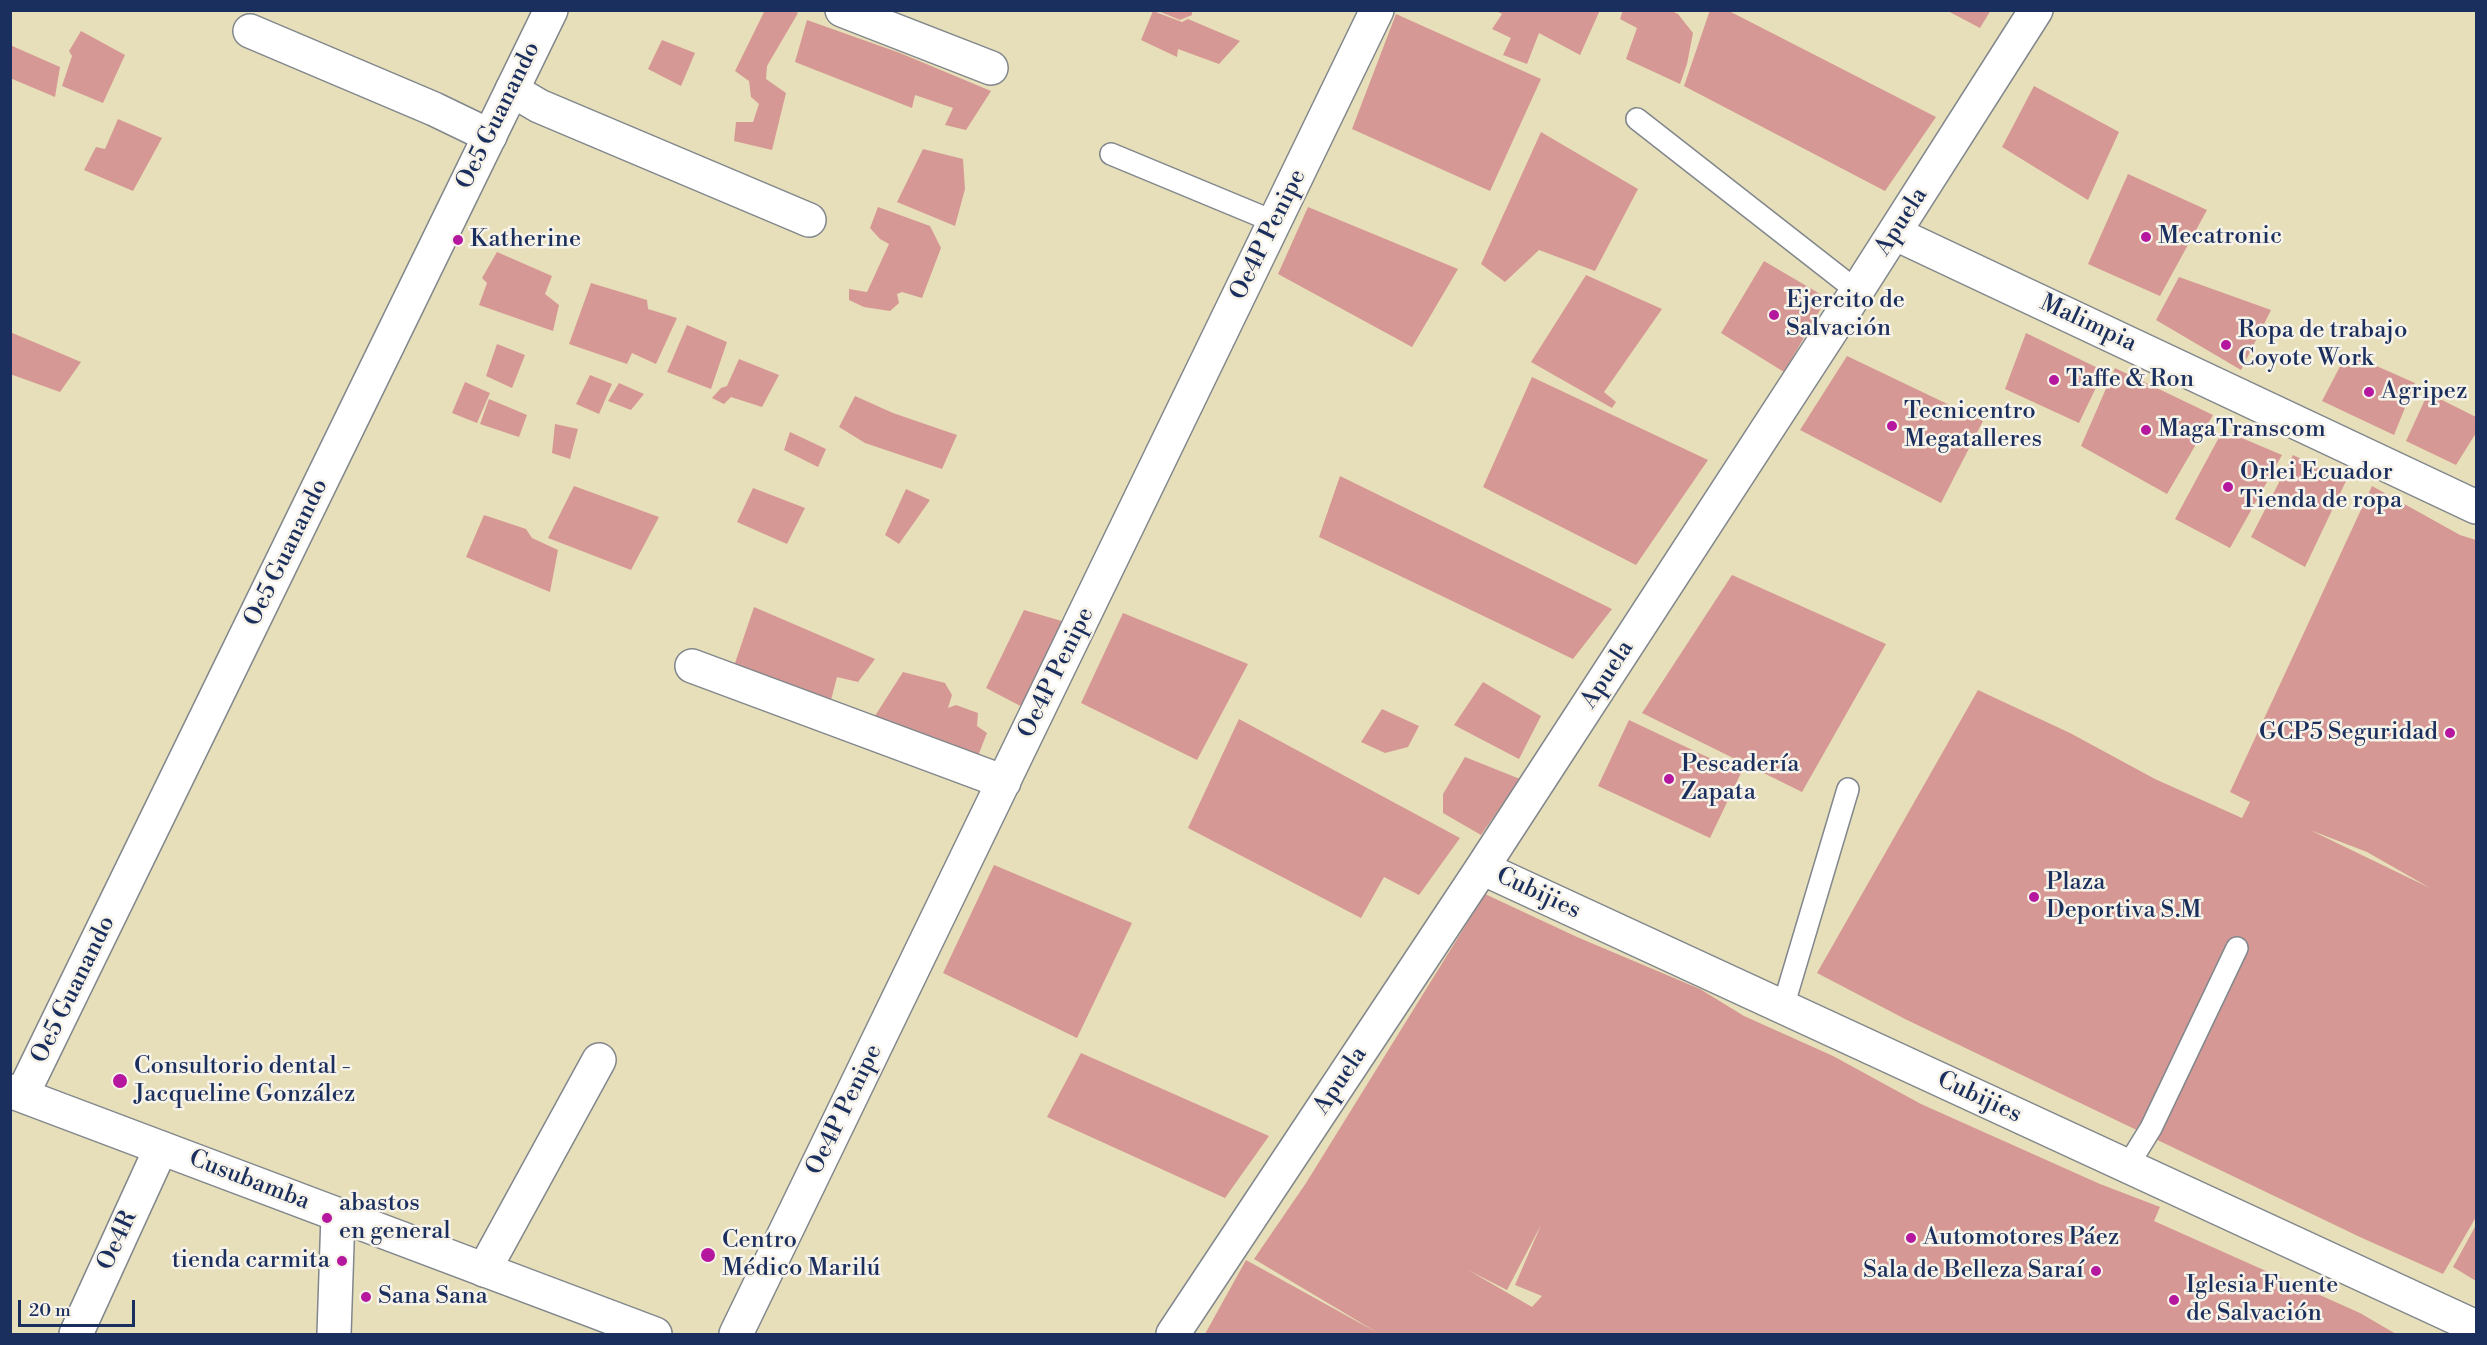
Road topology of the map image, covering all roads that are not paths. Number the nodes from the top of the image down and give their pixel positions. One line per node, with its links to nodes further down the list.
1 (551, 10): 7 (street, Oe5 Guanando)
2 (842, 10): 6 (street)
3 (1377, 10): 12 (street, Oe4P Penipe)
4 (2036, 10): 13 (street, Apuela)
5 (250, 31): 9 (street)
6 (991, 68)
7 (512, 90): 9 (street, Oe5 Guanando); 11 (street)
8 (1637, 119): 14 (lane)
9 (490, 136): 23 (street, Oe5 Guanando)
10 (1111, 154): 12 (lane)
11 (809, 220)
12 (1275, 222): 17 (street, Oe4P Penipe)
13 (1894, 233): 14 (street, Apuela); 15 (street, Malimpia)
14 (1857, 291): 19 (street, Apuela)
15 (2476, 507)
16 (693, 666): 17 (street)
17 (1004, 782): 32 (street, Oe4P Penipe)
18 (1848, 789): 21 (lane)
19 (1482, 868): 21 (street, Cubijies); 33 (street, Apuela)
20 (2237, 948): 25 (lane)
21 (1783, 1007): 25 (street, Cubijies)
22 (598, 1060): 27 (street)
23 (16, 1093): 24 (street, Cusubamba)
24 (161, 1148): 26 (street, Cusubamba); 29 (street, Oe4R)
25 (2127, 1167): 28 (street, Cubijies)
26 (338, 1215): 27 (street, Cusubamba); 30 (street)
27 (484, 1270): 31 (street, Cusubamba)
28 (2476, 1327)
29 (76, 1335)
30 (334, 1335)
31 (655, 1335)
32 (736, 1335)
33 (1173, 1335)

